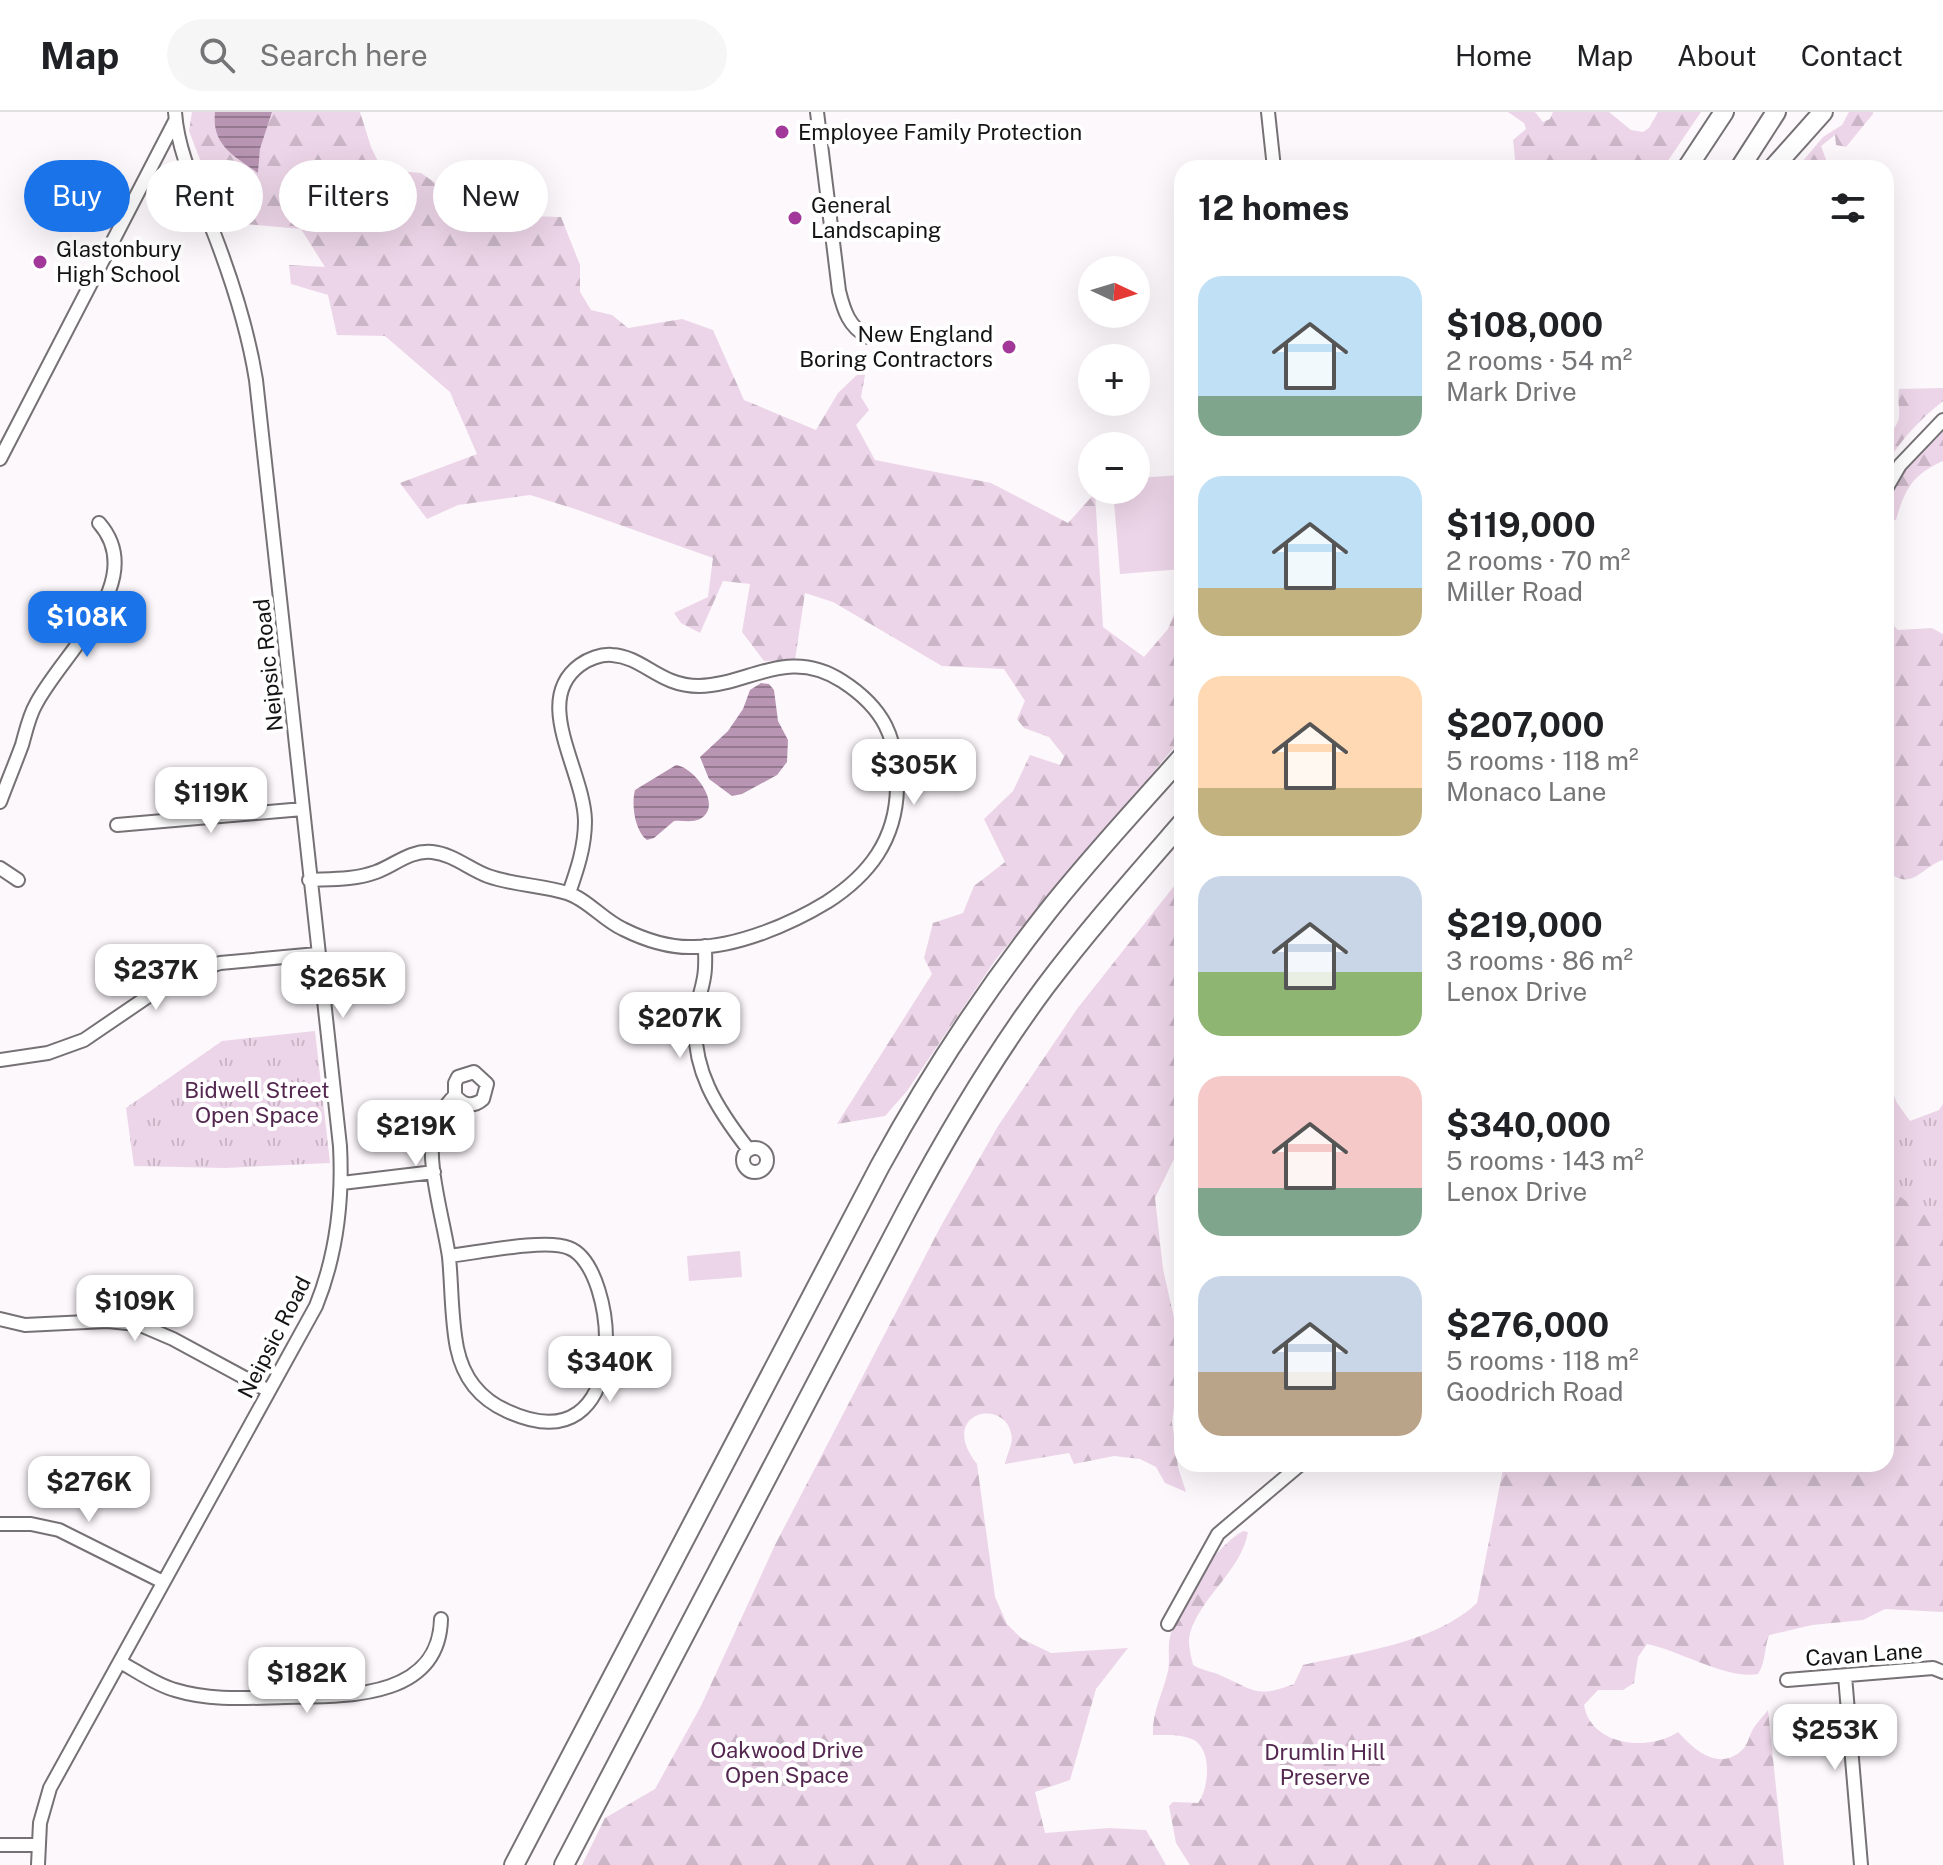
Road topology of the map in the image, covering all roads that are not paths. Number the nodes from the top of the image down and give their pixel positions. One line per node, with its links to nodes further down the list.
1 (817, 112): 11 (street)
2 (1268, 112): 7 (street)
3 (1724, 112): 8 (highway)
4 (1776, 112): 9 (highway)
5 (1823, 112): 10 (highway)
6 (177, 115): 13 (street); 18 (street, Neipsic Road)
7 (1273, 160)
8 (1692, 160)
9 (1745, 160)
10 (1780, 160)
11 (868, 337)
12 (1943, 420): 14 (street)
13 (0, 459)
14 (1894, 475)
15 (99, 523): 17 (street)
16 (1174, 766): 47 (highway)
17 (0, 802)
18 (303, 809): 19 (street); 23 (street, Neipsic Road)
19 (117, 825)
20 (1174, 832): 48 (highway)
21 (0, 868): 22 (street)
22 (18, 880)
23 (309, 880): 24 (street); 26 (street, Neipsic Road)
24 (569, 893): 25 (street); 25 (street)
25 (705, 946): 29 (street)
26 (317, 954): 27 (street); 31 (street, Neipsic Road)
27 (0, 1060)
28 (455, 1095): 30 (street)
29 (749, 1150)
30 (434, 1172): 31 (street); 32 (street)
31 (342, 1183): 34 (street, Neipsic Road)
32 (449, 1256): 32 (street)
33 (0, 1319): 34 (street)
34 (269, 1391): 37 (street, Neipsic Road)
35 (1292, 1472): 39 (street)
36 (0, 1524): 37 (street)
37 (163, 1582): 40 (street, Neipsic Road)
38 (441, 1619): 40 (street)
39 (1168, 1624)
40 (120, 1662): 45 (street, Neipsic Road)
41 (1943, 1672): 42 (street, Cavan Lane)
42 (1845, 1676): 43 (street, Cavan Lane); 49 (street)
43 (1787, 1680)
44 (0, 1845): 45 (street)
45 (38, 1845): 46 (street, Neipsic Road)
46 (38, 1865)
47 (514, 1865)
48 (564, 1865)
49 (1861, 1865)

